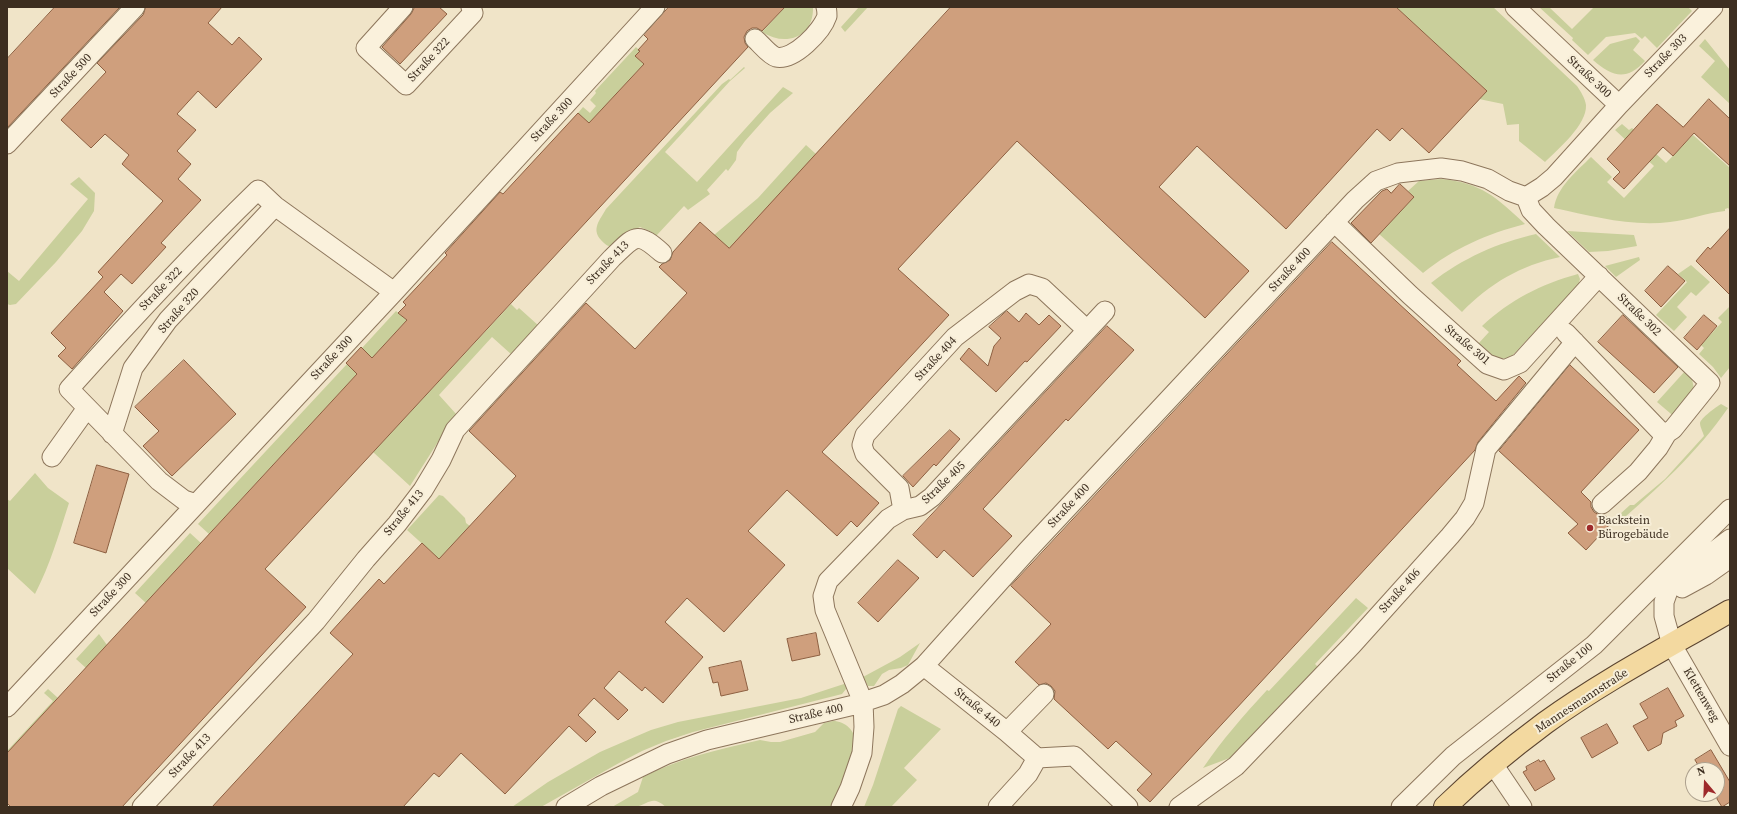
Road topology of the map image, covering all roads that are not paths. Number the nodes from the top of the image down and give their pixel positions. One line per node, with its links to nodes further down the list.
1 (135, 7): 10 (street, Straße 500)
2 (403, 7): 3 (street, Straße 322)
3 (471, 7)
4 (655, 7): 16 (street, Straße 300)
5 (826, 7): 8 (street)
6 (1515, 7): 9 (street, Straße 300)
7 (1713, 7): 9 (street, Straße 303)
8 (755, 39)
9 (1619, 105): 11 (street, Straße 300)
10 (7, 144)
11 (1526, 197): 13 (street, Straße 400); 15 (street, Straße 302)
12 (275, 206): 16 (street, Straße 322); 21 (street, Straße 322); 23 (street, Straße 320)
13 (1334, 222): 18 (street, Straße 301); 34 (street, Straße 400)
14 (662, 253): 42 (street, Straße 413)
15 (1599, 276): 18 (street, Straße 301); 22 (street, Straße 302)
16 (394, 292): 25 (street, Straße 300)
17 (1105, 311): 19 (street, Straße 405)
18 (1557, 324): 20 (street)
19 (1087, 330): 28 (street, Straße 405); 28 (street, Straße 404)
20 (1575, 342): 22 (street); 47 (street, Straße 406)
21 (87, 408): 23 (street, Straße 322); 24 (street)
22 (1667, 433): 26 (street)
23 (112, 434): 25 (street, Straße 322)
24 (52, 457)
25 (196, 504): 37 (street, Straße 300)
26 (1602, 504)
27 (1730, 509): 48 (street, Straße 100)
28 (903, 510): 36 (street, Straße 405)
29 (1730, 539): 31 (street)
30 (1730, 558): 31 (street)
31 (1664, 602): 33 (street, Klettenweg)
32 (1730, 611): 33 (main road, Mannesmannstraße)
33 (1672, 645): 39 (street, Klettenweg); 41 (main road, Mannesmannstraße)
34 (924, 666): 36 (street, Straße 400); 38 (street, Straße 440)
35 (1044, 694): 38 (street, Straße 440)
36 (863, 702): 43 (street, Straße 400); 44 (street)
37 (7, 707)
38 (1007, 732): 40 (street)
39 (1730, 746)
40 (1037, 758): 45 (street); 46 (street)
41 (1493, 764): 49 (main road, Mannesmannstraße); 50 (street)
42 (142, 807)
43 (566, 807)
44 (841, 807)
45 (998, 807)
46 (1128, 807)
47 (1179, 807)
48 (1401, 807)
49 (1445, 807)
50 (1522, 807)

